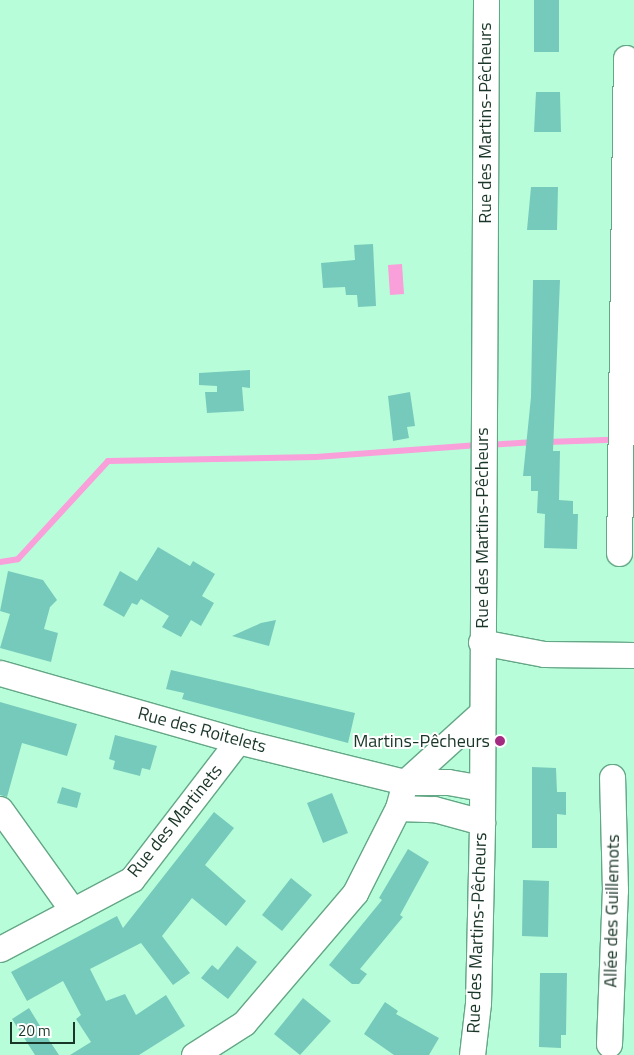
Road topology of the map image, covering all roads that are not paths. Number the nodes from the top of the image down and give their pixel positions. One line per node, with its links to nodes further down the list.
1 (486, 0): 5 (street, Rue des Martins-Pêcheurs)
2 (626, 58): 3 (street)
3 (628, 197): 4 (street)
4 (619, 553)
5 (481, 642): 6 (street); 8 (street, Rue des Martins-Pêcheurs)
6 (634, 655)
7 (0, 673): 9 (street, Rue des Roitelets)
8 (481, 713): 11 (street); 12 (street, Rue des Martins-Pêcheurs)
9 (238, 741): 11 (street, Rue des Roitelets); 17 (street, Rue des Martinets)
10 (612, 777): 16 (street, Allée des Guillemots)
11 (405, 782): 12 (street, Rue des Roitelets); 13 (street)
12 (481, 788): 15 (street, Rue des Martins-Pêcheurs)
13 (398, 808): 15 (street); 20 (street)
14 (0, 809): 17 (street)
15 (482, 822): 21 (street, Rue des Martins-Pêcheurs)
16 (624, 890): 19 (street, Allée des Guillemots)
17 (73, 911): 18 (street, Rue des Martinets)
18 (0, 949)
19 (609, 1044)
20 (194, 1055)
21 (472, 1055)

